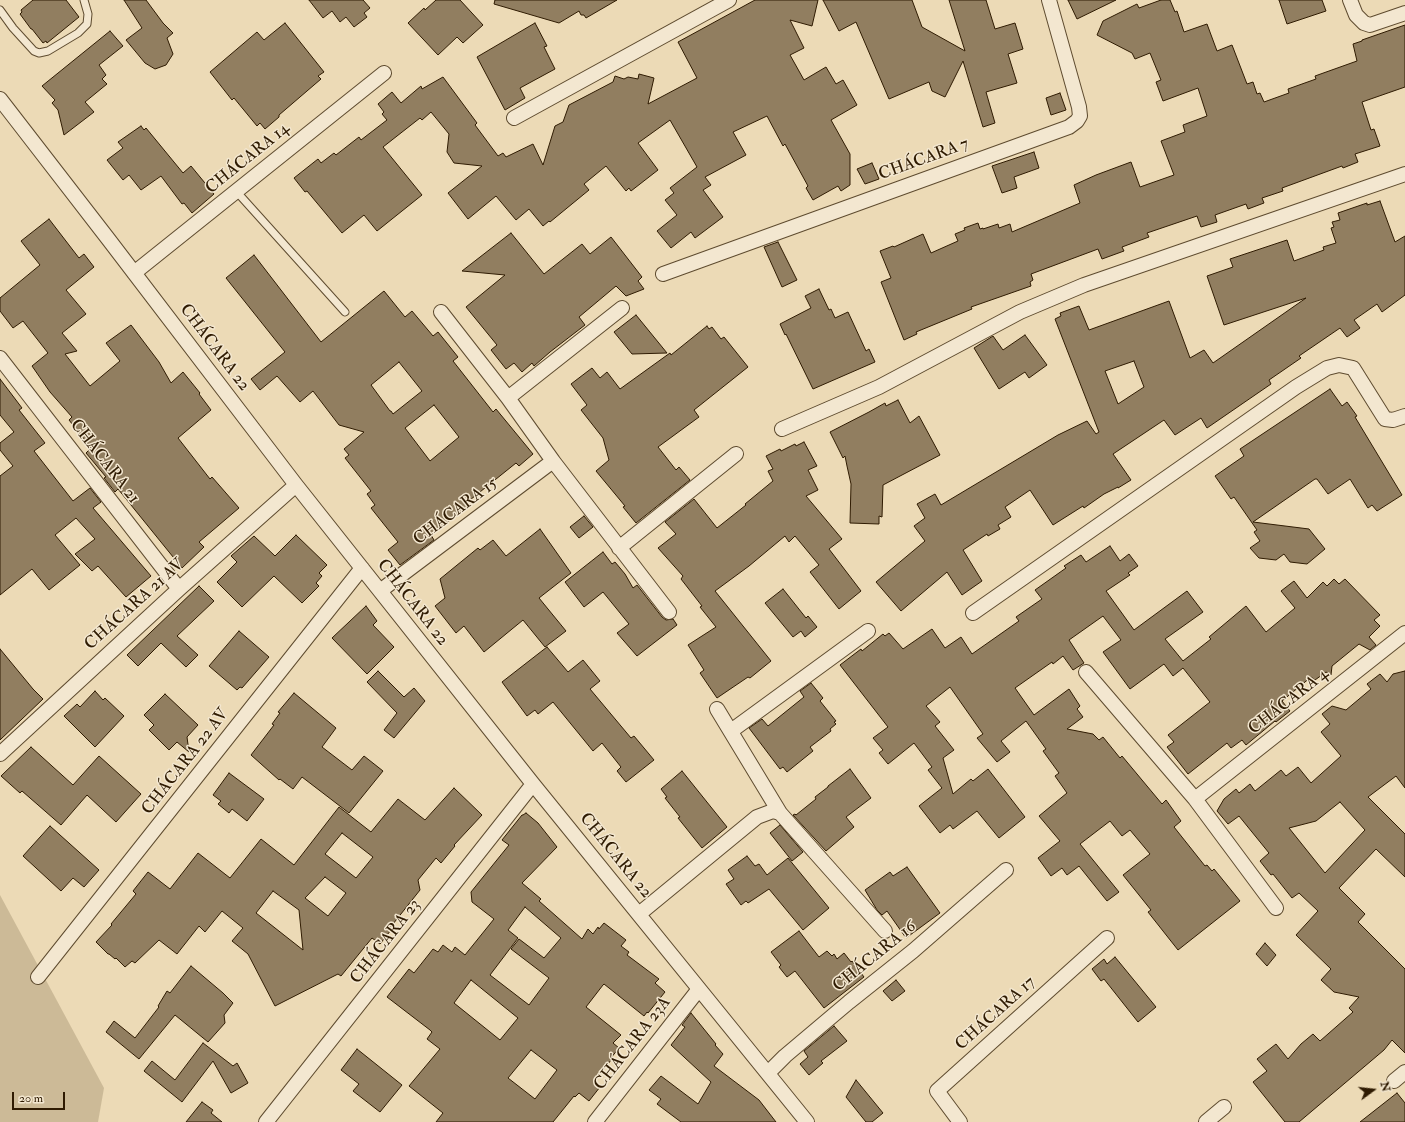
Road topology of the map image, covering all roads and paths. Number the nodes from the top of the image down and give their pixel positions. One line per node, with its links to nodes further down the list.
1 (84, 0): 5 (lane)
2 (729, 0): 9 (street)
3 (1049, 0): 13 (street, CHÁCARA 7)
4 (1350, 0): 6 (street)
5 (0, 10)
6 (1405, 13)
7 (384, 73): 11 (street, CHÁCARA 14)
8 (0, 99): 12 (street, CHÁCARA 22)
9 (514, 118)
10 (1405, 174): 20 (street)
11 (236, 191): 12 (street, CHÁCARA 14); 15 (lane)
12 (134, 273): 23 (street, CHÁCARA 22)
13 (663, 274)
14 (622, 308): 18 (street)
15 (345, 312)
16 (441, 312): 18 (street)
17 (0, 358): 26 (street, CHÁCARA 21)
18 (508, 398): 22 (street)
19 (1405, 416): 29 (street)
20 (782, 429)
21 (736, 454): 24 (street)
22 (553, 461): 24 (street); 27 (street, CHÁCARA 15)
23 (296, 485): 25 (street, CHÁCARA 22); 26 (street, CHÁCARA 21 AV)
24 (619, 548): 28 (street)
25 (362, 568): 27 (street, CHÁCARA 22); 44 (street, CHÁCARA 22 AV)
26 (179, 589): 35 (street, CHÁCARA 21 AV)
27 (380, 591): 36 (street, CHÁCARA 22)
28 (669, 612)
29 (973, 613)
30 (868, 631): 34 (street)
31 (1405, 634): 37 (street, CHÁCARA 4)
32 (1086, 672): 37 (street)
33 (717, 709): 34 (street)
34 (731, 731): 38 (street)
35 (0, 754)
36 (533, 784): 41 (street, CHÁCARA 22); 50 (street, CHÁCARA 23)
37 (1195, 799): 40 (street)
38 (780, 813): 41 (street); 42 (street)
39 (1006, 870): 47 (street, CHÁCARA 16)
40 (1276, 908)
41 (639, 914): 45 (street, CHÁCARA 22)
42 (885, 931)
43 (1107, 938): 53 (street, CHÁCARA 17)
44 (38, 977)
45 (699, 989): 47 (street, CHÁCARA 22); 51 (street, CHÁCARA 23A)
46 (1405, 1072): 48 (street)
47 (768, 1073): 52 (street, CHÁCARA 22)
48 (1394, 1081)
49 (1224, 1107): 54 (street)
50 (266, 1122)
51 (595, 1122)
52 (807, 1122)
53 (960, 1122)
54 (1206, 1122)

